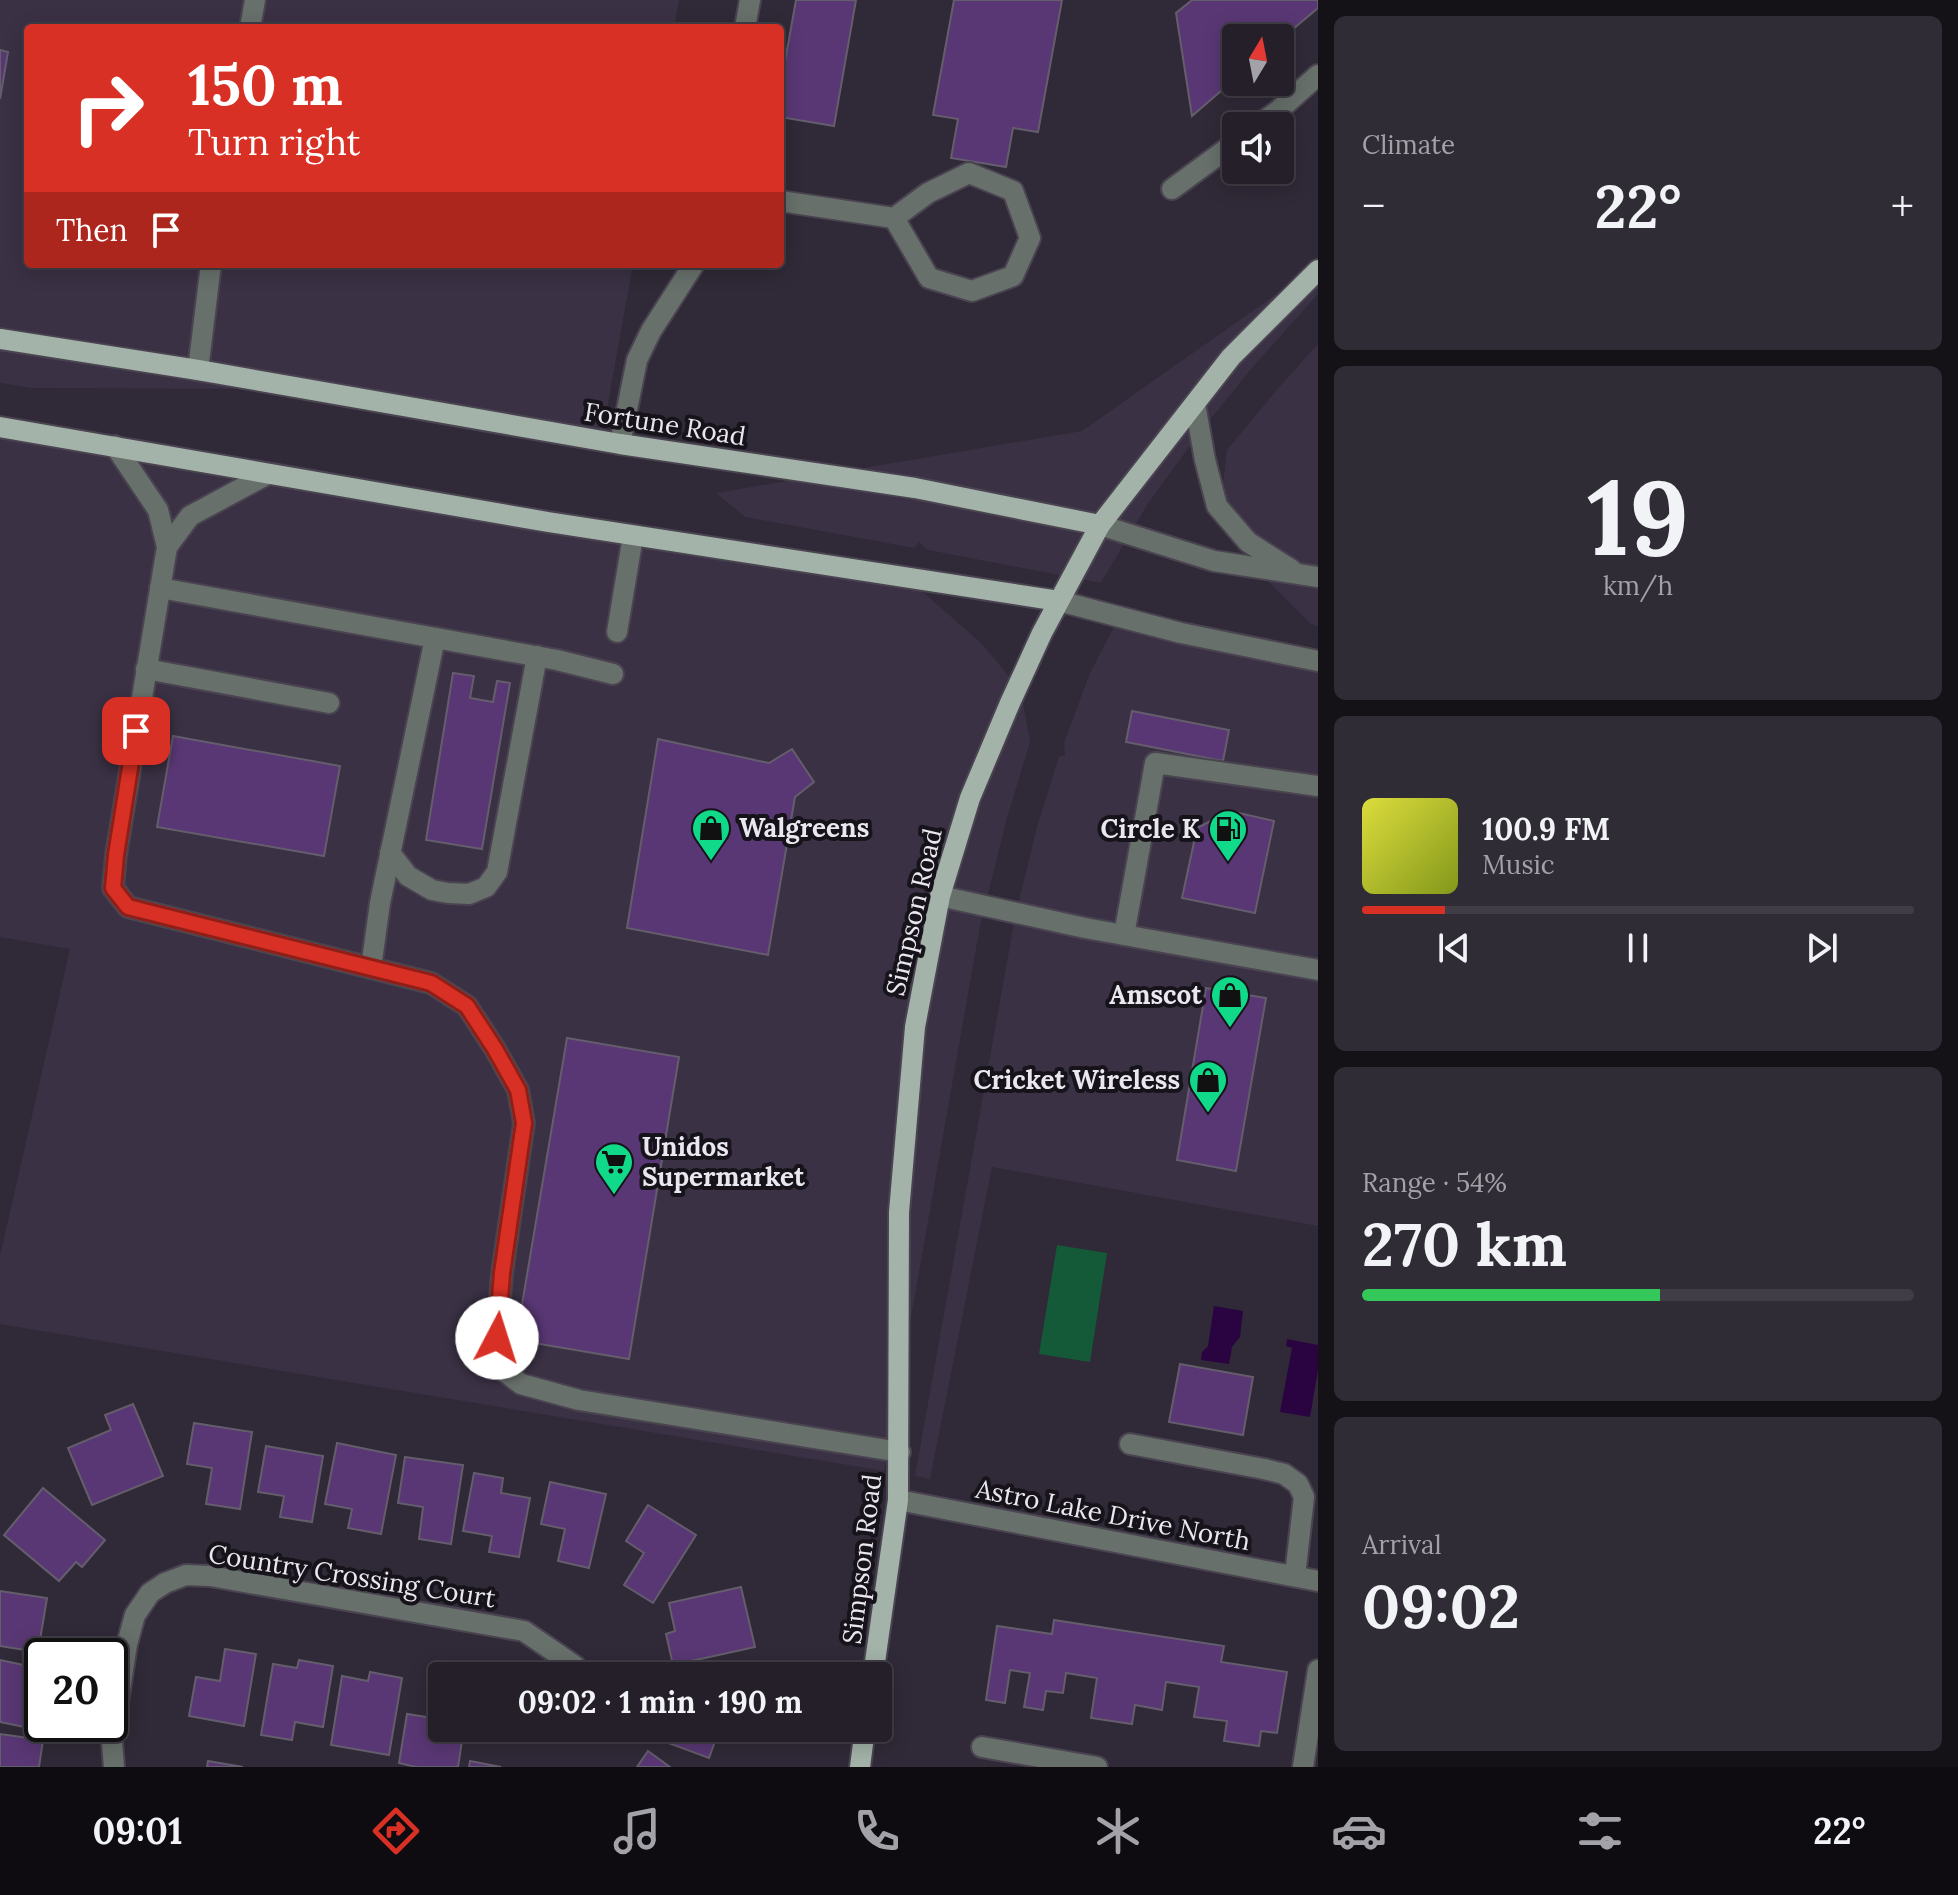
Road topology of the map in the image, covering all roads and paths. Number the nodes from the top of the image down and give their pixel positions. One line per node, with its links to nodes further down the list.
1 (255, 0): 3 (street)
2 (750, 0): 4 (street)
3 (251, 24)
4 (746, 24)
5 (1318, 75): 6 (street)
6 (1276, 112)
7 (1222, 152): 8 (street)
8 (1172, 189)
9 (784, 202): 10 (street)
10 (894, 218): 10 (street)
11 (211, 268): 15 (street)
12 (691, 268): 18 (street)
13 (1318, 270): 16 (main road, Simpson Road)
14 (0, 339): 15 (main road, Fortune Road)
15 (198, 370): 18 (main road, Fortune Road)
16 (1195, 404): 21 (main road, Simpson Road); 24 (street)
17 (0, 427): 19 (main road)
18 (620, 444): 21 (main road, Fortune Road)
19 (115, 446): 20 (main road); 23 (street)
20 (268, 474): 22 (main road); 23 (street)
21 (1100, 525): 24 (street, Fortune Road); 26 (main road, Simpson Road)
22 (633, 536): 26 (main road); 27 (street)
23 (167, 547): 25 (street)
24 (1309, 576)
25 (160, 588): 28 (street); 31 (street)
26 (1059, 601): 30 (street); 36 (main road, Simpson Road)
27 (617, 632)
28 (435, 638): 29 (street); 35 (street)
29 (537, 656): 32 (street); 35 (street)
30 (1318, 661)
31 (146, 669): 33 (street); 38 (street)
32 (613, 674)
33 (329, 703)
34 (1318, 786): 37 (street)
35 (390, 853): 38 (street)
36 (940, 896): 37 (street); 41 (main road, Simpson Road)
37 (1124, 935): 39 (street)
38 (371, 968): 41 (street)
39 (1318, 970)
40 (1130, 1444): 43 (street)
41 (900, 1452): 42 (main road, Simpson Road)
42 (898, 1500): 43 (street, Astro Lake Drive North); 46 (main road, Simpson Road)
43 (1295, 1576): 44 (street, Astro Lake Drive North)
44 (1318, 1581)
45 (569, 1662): 50 (street, Country Crossing Court)
46 (875, 1662)
47 (1318, 1670): 53 (street)
48 (863, 1742): 51 (main road)
49 (982, 1747): 52 (street)
50 (114, 1767)
51 (860, 1767)
52 (1097, 1767)
53 (1303, 1767)

